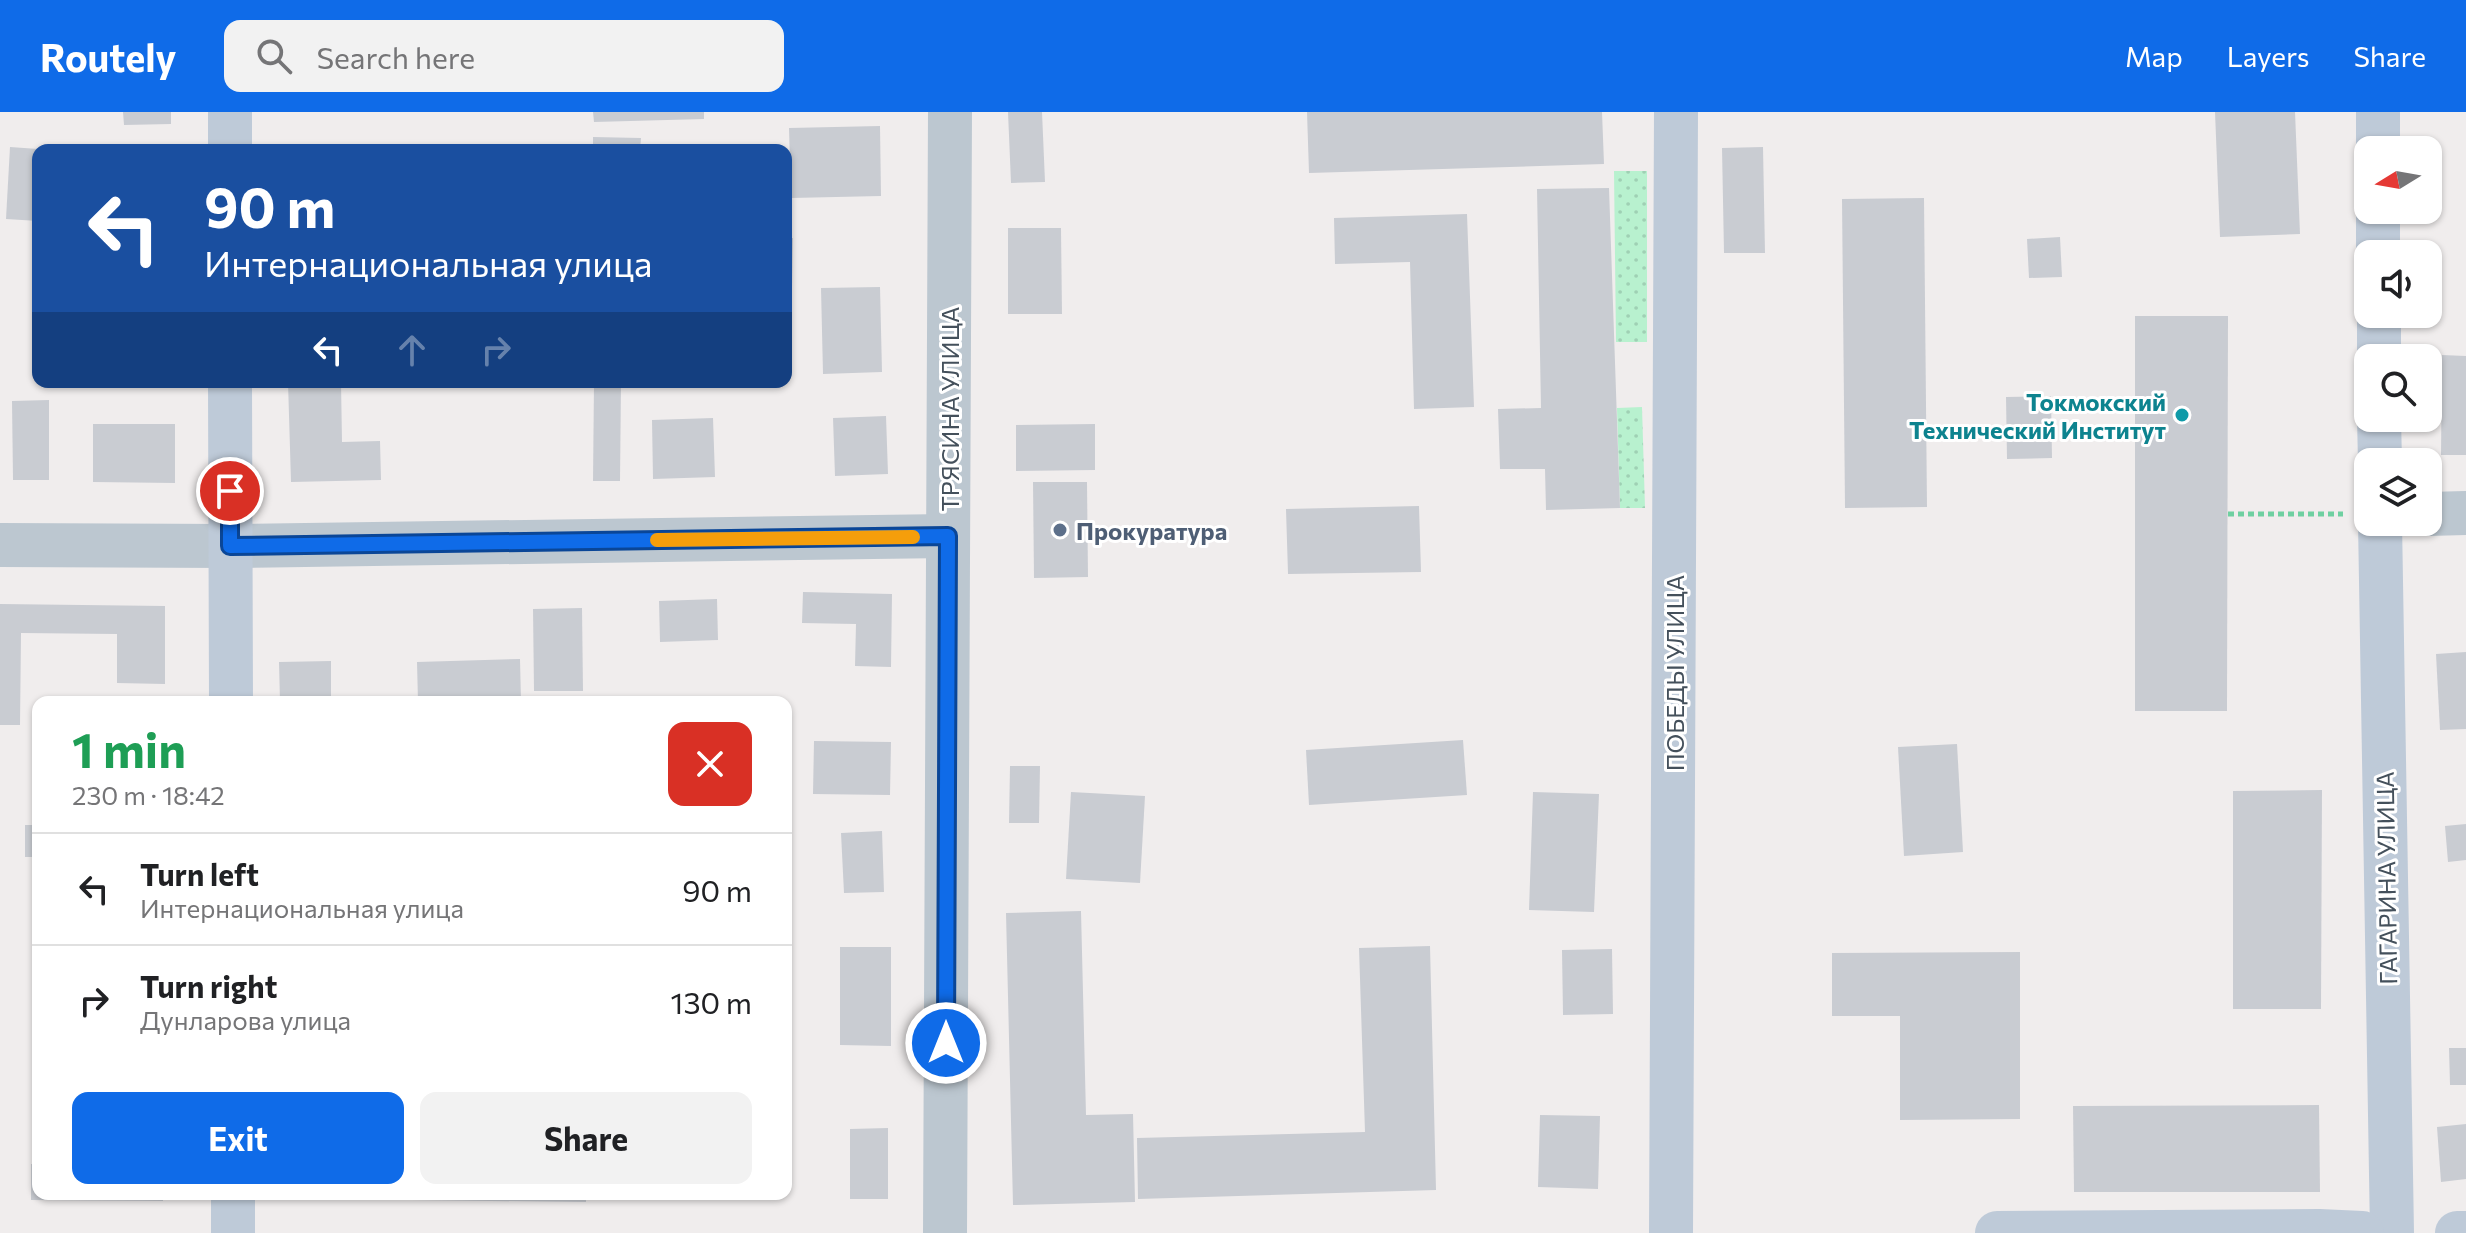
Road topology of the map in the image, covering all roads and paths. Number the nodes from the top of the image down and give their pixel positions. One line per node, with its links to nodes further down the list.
1 (230, 112): 6 (main road)
2 (950, 112): 12 (street, ТРЯСИНА УЛИЦА)
3 (1676, 112): 20 (main road, ПОБЕДЫ УЛИЦА)
4 (2378, 112): 5 (main road)
5 (2378, 136)
6 (230, 144)
7 (230, 388): 15 (main road)
8 (2466, 513): 10 (street)
9 (2228, 514): 11 (path)
10 (2442, 514)
11 (2354, 518)
12 (948, 536): 15 (street); 19 (street, ТРЯСИНА УЛИЦА)
13 (2369, 536): 23 (main road, ГАГАРИНА УЛИЦА)
14 (0, 545): 15 (street)
15 (230, 546): 16 (main road)
16 (231, 696)
17 (233, 1200): 18 (main road)
18 (233, 1233)
19 (945, 1233)
20 (1671, 1233)
21 (1997, 1233): 22 (main road)
22 (2362, 1233)
23 (2392, 1233)
24 (2457, 1233): 25 (main road)
25 (2466, 1233)

